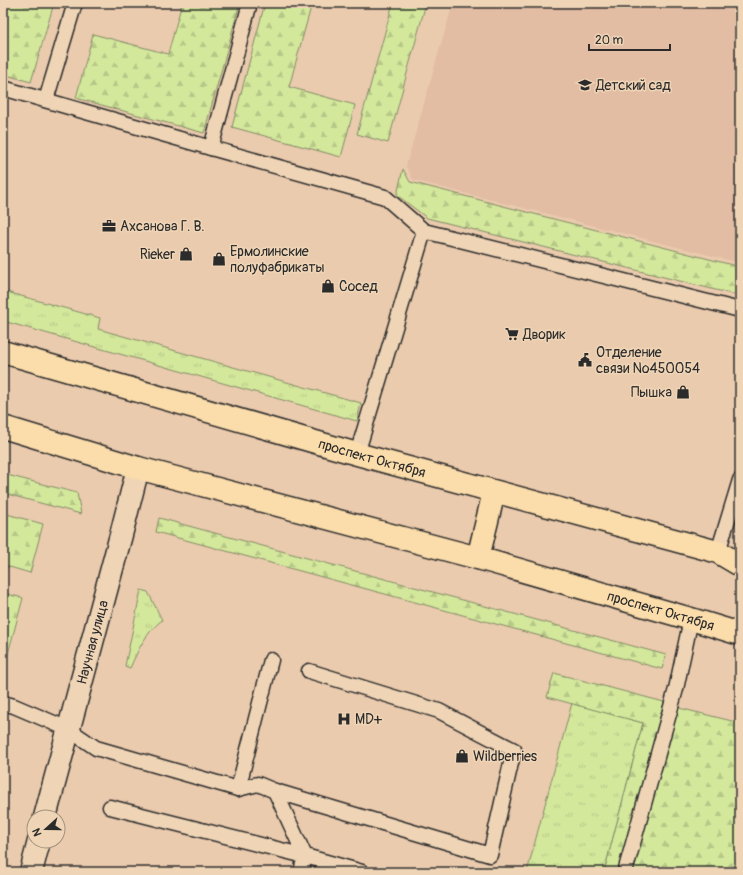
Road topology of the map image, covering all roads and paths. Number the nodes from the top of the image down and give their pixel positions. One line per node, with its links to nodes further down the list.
1 (75, 3): 4 (lane)
2 (250, 3): 5 (lane)
3 (3, 88): 4 (lane)
4 (46, 100): 5 (lane)
5 (211, 148): 6 (lane)
6 (424, 231): 7 (lane); 10 (lane)
7 (740, 310)
8 (3, 352): 10 (main road, проспект Октября)
9 (3, 427): 11 (main road, проспект Октября)
10 (357, 454): 13 (main road, проспект Октября)
11 (138, 468): 15 (main road, проспект Октября); 22 (street, Научная улица)
12 (740, 480): 14 (lane)
13 (494, 492): 14 (main road, проспект Октября); 15 (main road)
14 (718, 552): 16 (main road, проспект Октября)
15 (478, 558): 17 (main road, проспект Октября)
16 (740, 564)
17 (691, 619): 18 (main road, проспект Октября); 32 (lane)
18 (740, 634)
19 (271, 660): 23 (lane)
20 (309, 671): 24 (lane)
21 (3, 703): 22 (lane)
22 (68, 729): 23 (lane); 26 (street, Научная улица)
23 (238, 789): 24 (lane)
24 (275, 791): 28 (lane)
25 (110, 807): 28 (lane)
26 (46, 809)
27 (36, 849): 29 (street)
28 (305, 856): 30 (lane); 31 (lane)
29 (31, 872)
30 (301, 872)
31 (362, 872)
32 (625, 872)

